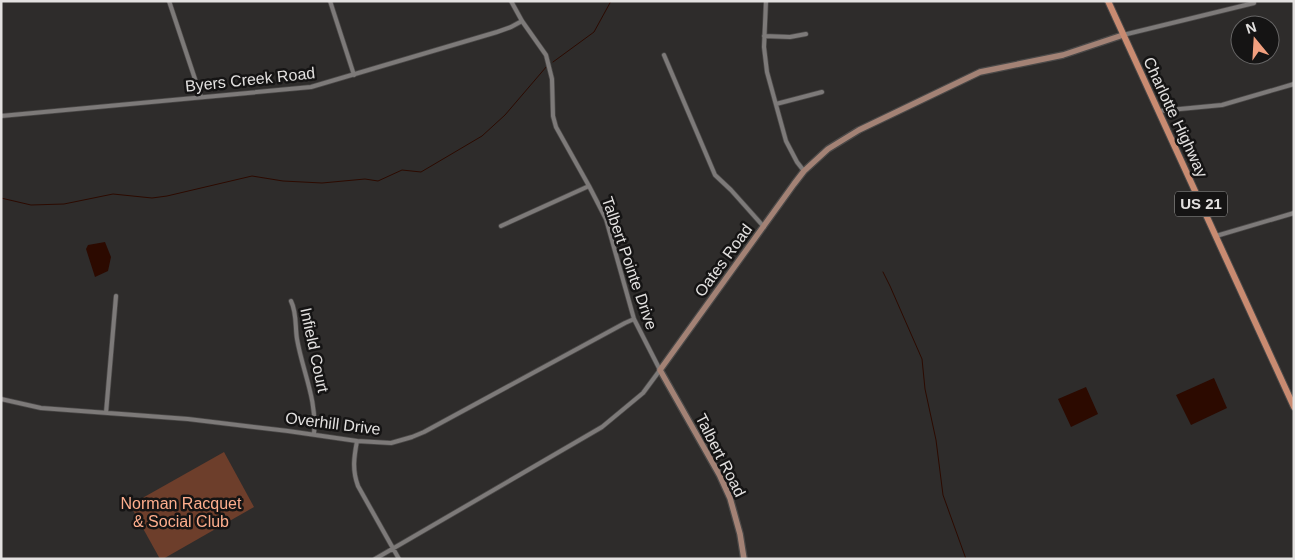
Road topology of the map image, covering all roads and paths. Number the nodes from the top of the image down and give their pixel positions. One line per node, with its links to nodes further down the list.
1 (169, 1): 15 (street)
2 (330, 1): 12 (street)
3 (512, 1): 7 (street, Talbert Pointe Drive)
4 (766, 1): 10 (street)
5 (1108, 1): 9 (main road, Charlotte Highway / US 21)
6 (1254, 3): 9 (street)
7 (522, 21): 12 (street, Byers Creek Road); 20 (street, Talbert Pointe Drive)
8 (806, 34): 10 (street)
9 (1123, 35): 17 (main road, Charlotte Highway / US 21); 19 (street, Oates Road)
10 (764, 36): 16 (street)
11 (664, 54): 23 (street)
12 (354, 75): 15 (street, Byers Creek Road)
13 (1294, 84): 17 (street)
14 (822, 92): 16 (street)
15 (201, 97): 18 (street, Byers Creek Road)
16 (776, 104): 19 (street)
17 (1159, 111): 24 (main road, Charlotte Highway / US 21)
18 (1, 116)
19 (804, 171): 23 (street, Oates Road)
20 (590, 186): 22 (street); 27 (street, Talbert Pointe Drive)
21 (1294, 213): 24 (street)
22 (500, 226)
23 (764, 226): 28 (street, Oates Road)
24 (1216, 236): 30 (main road, Charlotte Highway / US 21)
25 (116, 296): 31 (street)
26 (291, 301): 32 (street, Infield Court)
27 (634, 319): 28 (street, Talbert Pointe Drive); 33 (street, Overhill Drive)
28 (660, 370): 34 (street, Oates Road); 37 (street, Talbert Road)
29 (1, 399): 31 (street, Overhill Drive)
30 (1294, 408)
31 (106, 413): 32 (street, Overhill Drive)
32 (314, 434): 33 (street, Overhill Drive)
33 (357, 441): 34 (street)
34 (392, 549): 35 (street, Oates Road); 36 (street)
35 (375, 559)
36 (399, 559)
37 (744, 559)

